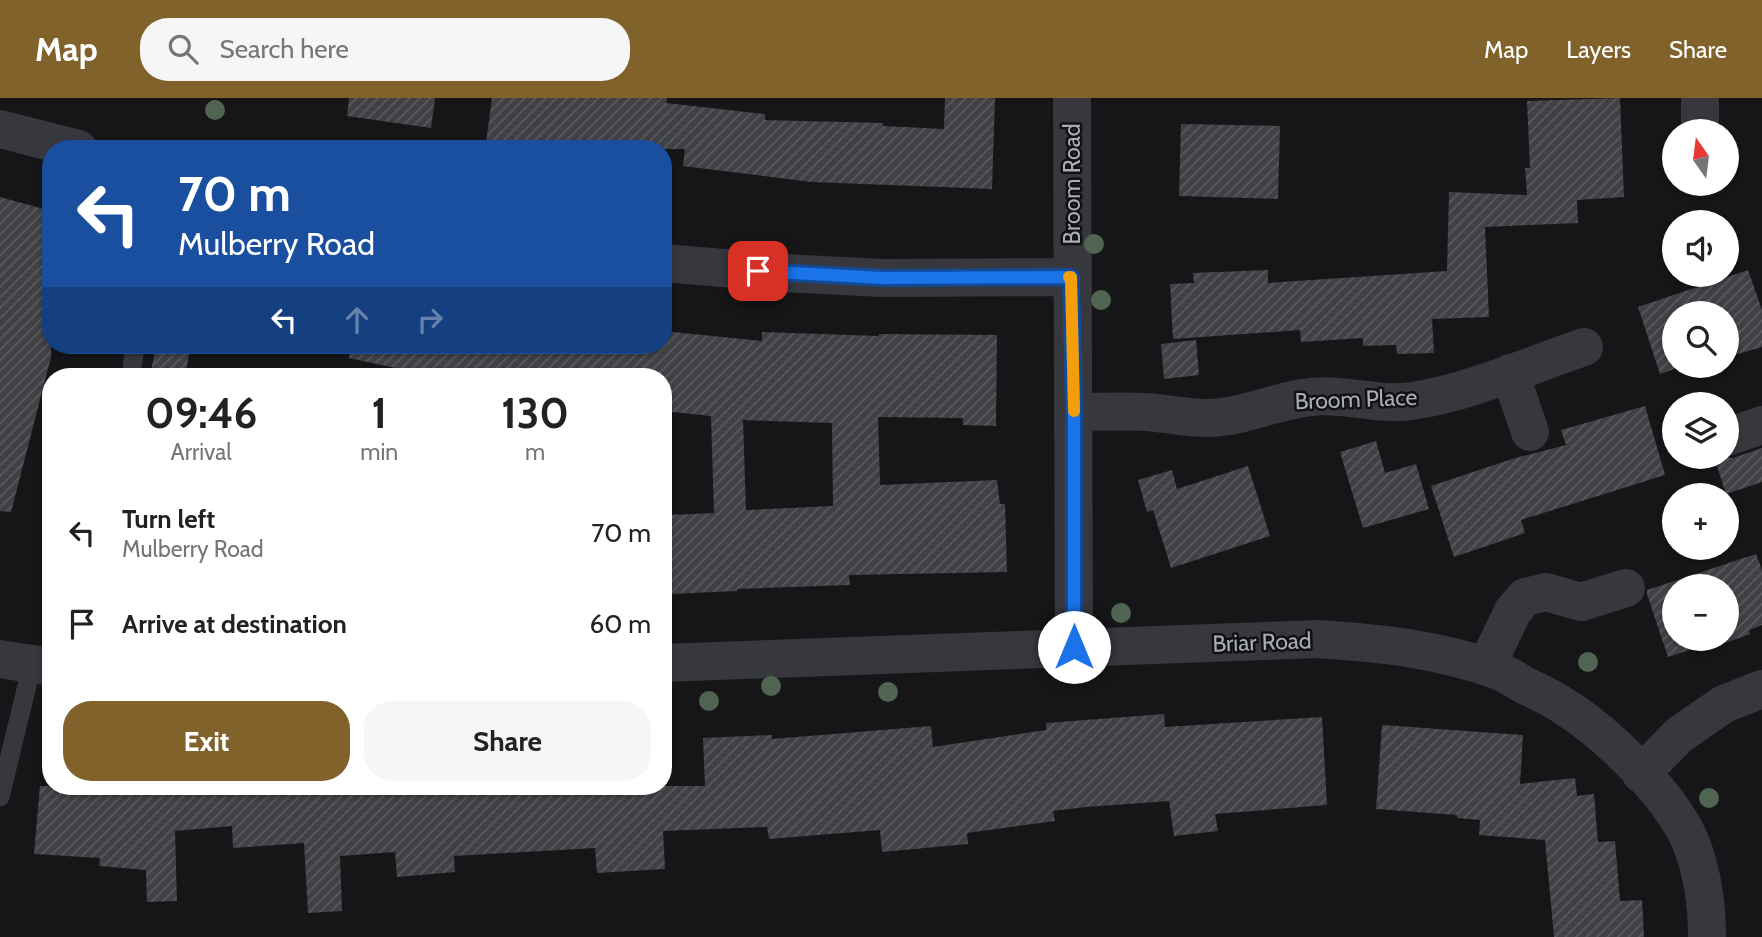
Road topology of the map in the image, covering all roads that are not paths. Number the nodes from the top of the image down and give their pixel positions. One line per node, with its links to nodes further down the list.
1 (1072, 98): 7 (street, Broom Road)
2 (1700, 98): 3 (street)
3 (1700, 119)
4 (0, 129): 5 (street)
5 (43, 140)
6 (672, 264): 7 (street)
7 (1071, 277): 10 (street, Broom Road)
8 (1584, 347): 9 (street, Broom Place)
9 (1510, 373): 10 (street, Broom Place); 12 (street)
10 (1074, 412): 15 (street, Broom Road)
11 (1762, 425): 13 (street)
12 (1530, 432)
13 (1739, 433)
14 (1626, 588): 18 (street)
15 (1074, 647): 16 (street, Briar Road); 18 (street, Briar Road)
16 (672, 663)
17 (27, 664): 21 (lane)
18 (1486, 667): 20 (street, Briar Road)
19 (1762, 689): 20 (street)
20 (1641, 774): 22 (street, Briar Road)
21 (0, 797)
22 (1707, 937)

